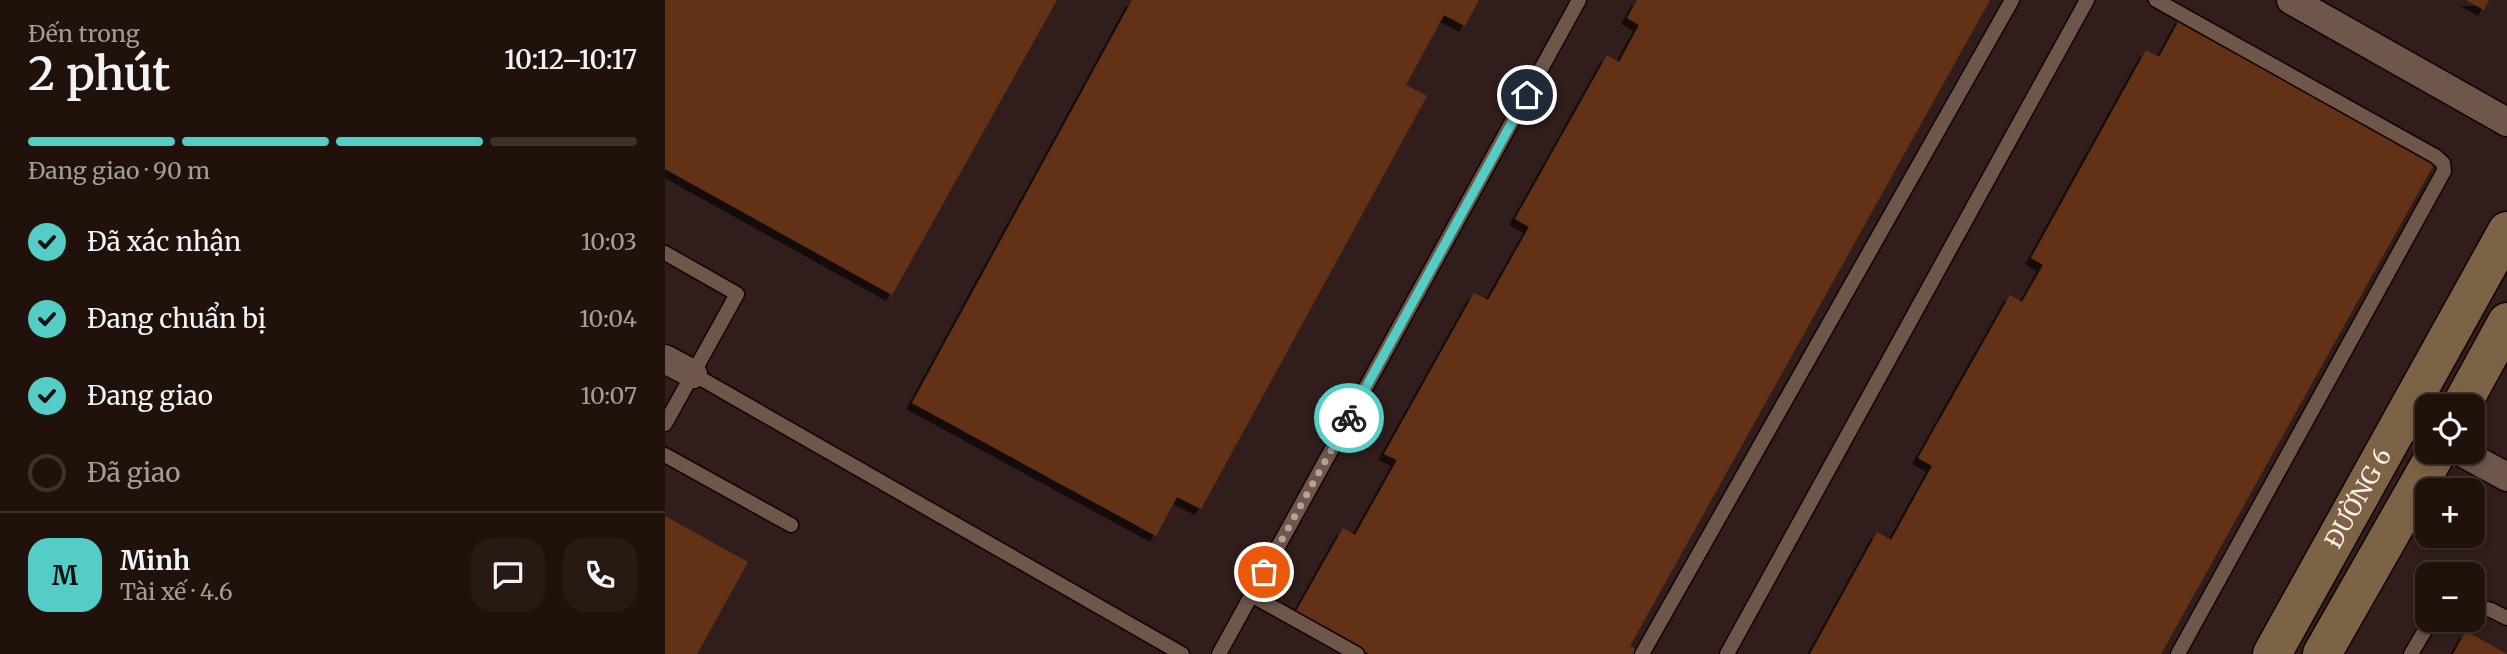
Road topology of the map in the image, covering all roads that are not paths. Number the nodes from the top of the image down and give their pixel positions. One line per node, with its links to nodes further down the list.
1 (1579, 0): 21 (lane)
2 (2013, 0): 29 (lane)
3 (2087, 0): 30 (lane)
4 (2155, 0): 31 (lane)
5 (2291, 0): 6 (street)
6 (2507, 122)
7 (2507, 231): 12 (main road, ĐƯỜNG 6)
8 (665, 253): 11 (lane)
9 (2507, 322): 13 (main road)
10 (665, 359): 11 (street)
11 (693, 374): 14 (lane); 25 (lane)
12 (2430, 394)
13 (2468, 394)
14 (665, 425)
15 (2415, 427): 32 (main road, ĐƯỜNG 6)
16 (665, 455): 20 (lane)
17 (2430, 464): 33 (main road, ĐƯỜNG 6)
18 (2483, 464): 19 (street)
19 (2507, 477)
20 (791, 525)
21 (1251, 595): 27 (lane); 28 (lane)
22 (2485, 608): 23 (lane)
23 (2507, 618)
24 (2424, 632): 34 (lane)
25 (1162, 649): 26 (lane)
26 (1182, 654)
27 (1219, 654)
28 (1357, 654)
29 (1642, 654)
30 (1727, 654)
31 (2178, 654)
32 (2272, 654)
33 (2322, 654)
34 (2411, 654)

